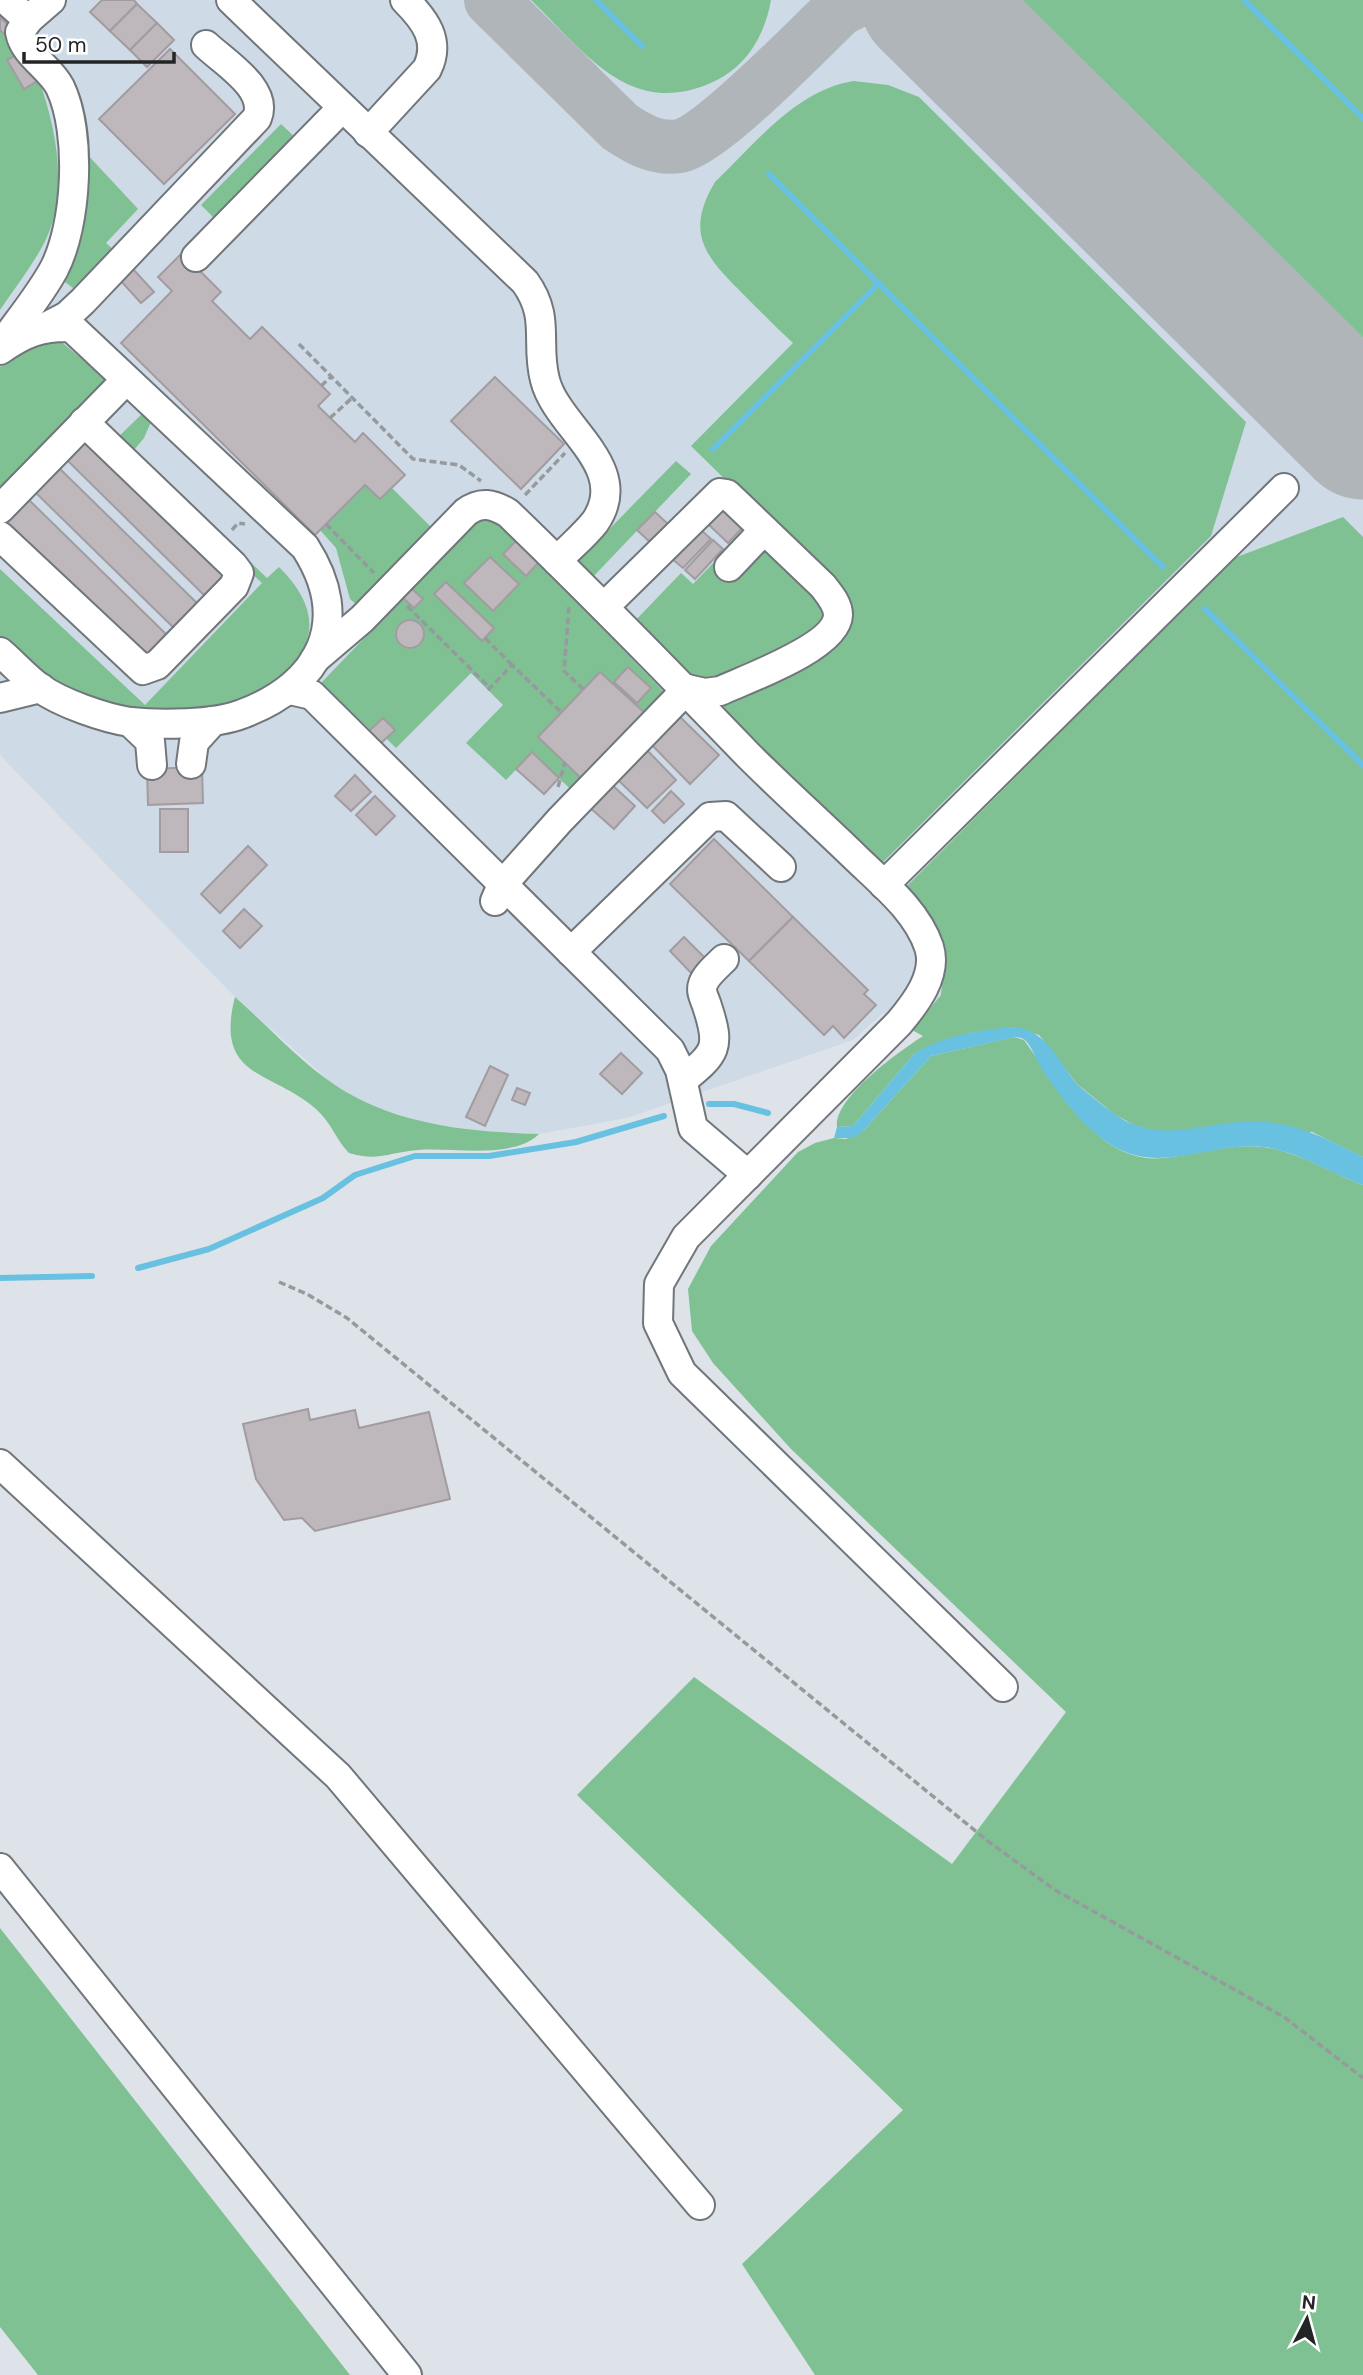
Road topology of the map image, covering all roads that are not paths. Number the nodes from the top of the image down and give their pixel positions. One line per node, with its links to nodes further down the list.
1 (6, 0): 5 (street)
2 (51, 0): 5 (street)
3 (231, 0): 7 (street)
4 (405, 0): 8 (street)
5 (28, 20): 11 (street)
6 (206, 45): 10 (street)
7 (342, 108): 8 (street); 9 (street)
8 (368, 133): 19 (street)
9 (196, 257)
10 (48, 326): 11 (street); 12 (street)
11 (0, 348)
12 (127, 380): 13 (street); 22 (street)
13 (84, 422): 15 (street); 17 (street)
14 (1284, 488): 31 (street)
15 (0, 509)
16 (764, 530): 18 (street); 20 (street); 24 (street)
17 (0, 536)
18 (729, 567)
19 (564, 568): 20 (street); 22 (street)
20 (604, 607): 24 (street)
21 (0, 652): 23 (street)
22 (306, 679): 26 (street); 32 (street)
23 (41, 688): 25 (street); 27 (street)
24 (688, 689): 31 (street); 32 (street)
25 (0, 698)
26 (213, 721): 27 (street); 28 (street)
27 (131, 722): 29 (street)
28 (191, 764)
29 (152, 765)
30 (781, 867): 33 (street)
31 (884, 885): 36 (street)
32 (499, 893): 33 (street)
33 (571, 952): 35 (street)
34 (724, 959): 35 (street)
35 (683, 1080): 36 (street)
36 (748, 1175): 38 (street)
37 (0, 1464): 40 (street)
38 (1003, 1687)
39 (0, 1868): 41 (street)
40 (700, 2205)
41 (407, 2375)

